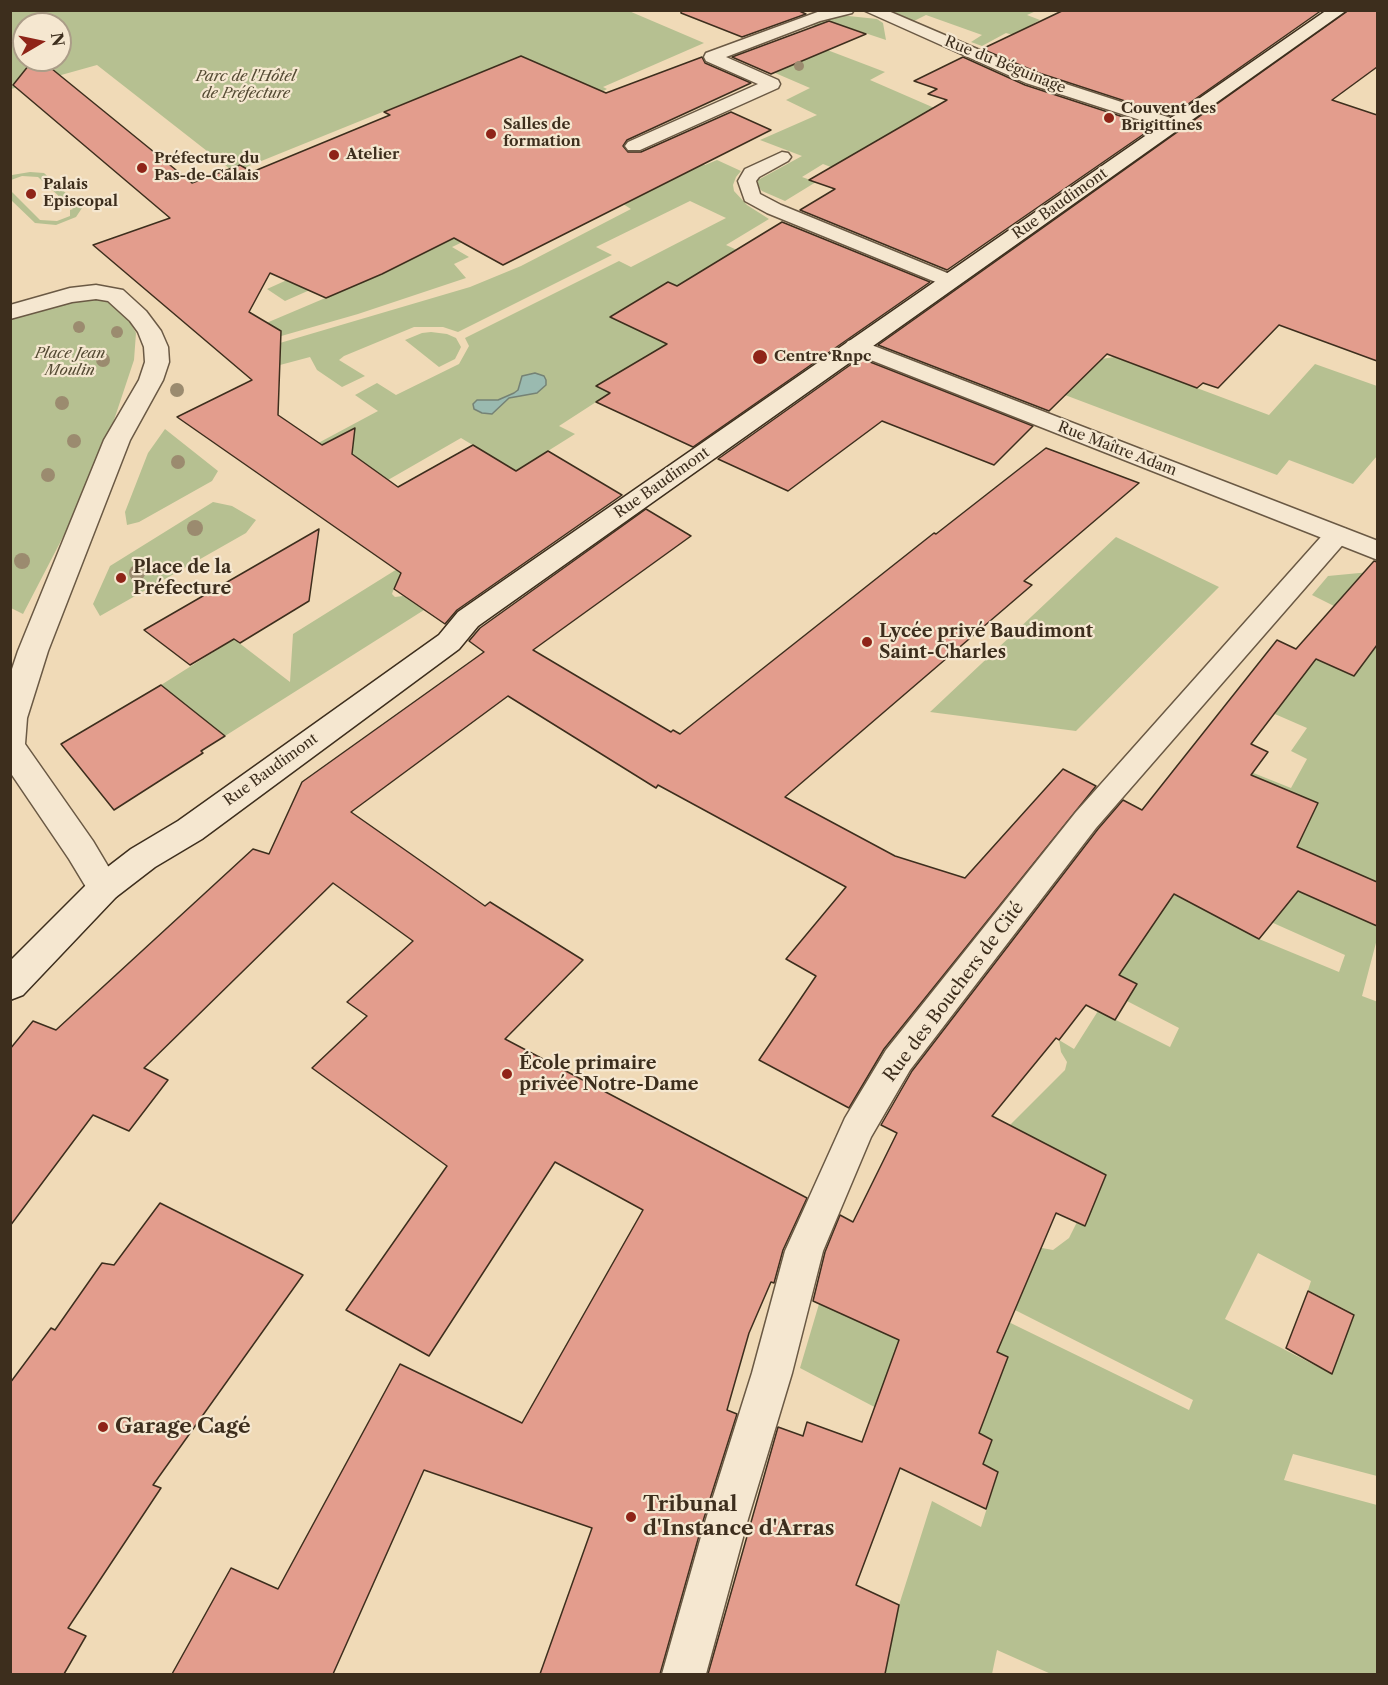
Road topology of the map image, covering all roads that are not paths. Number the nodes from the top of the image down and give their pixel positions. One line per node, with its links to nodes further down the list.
1 (846, 10): 5 (lane)
2 (871, 10): 4 (lane, Rue du Béguinage)
3 (1340, 10): 4 (street, Rue Baudimont)
4 (1174, 125): 7 (street, Rue Baudimont)
5 (634, 146)
6 (782, 157): 7 (lane)
7 (950, 281): 9 (street, Rue Baudimont)
8 (10, 312): 12 (street)
9 (856, 346): 10 (street, Rue Maître Adam); 13 (street, Rue Baudimont)
10 (1337, 535): 11 (street, Rue Maître Adam); 15 (lane, Rue des Bouchers de Cité)
11 (1377, 551)
12 (10, 745): 13 (street)
13 (104, 888): 14 (street, Rue Baudimont)
14 (10, 985)
15 (684, 1674)

